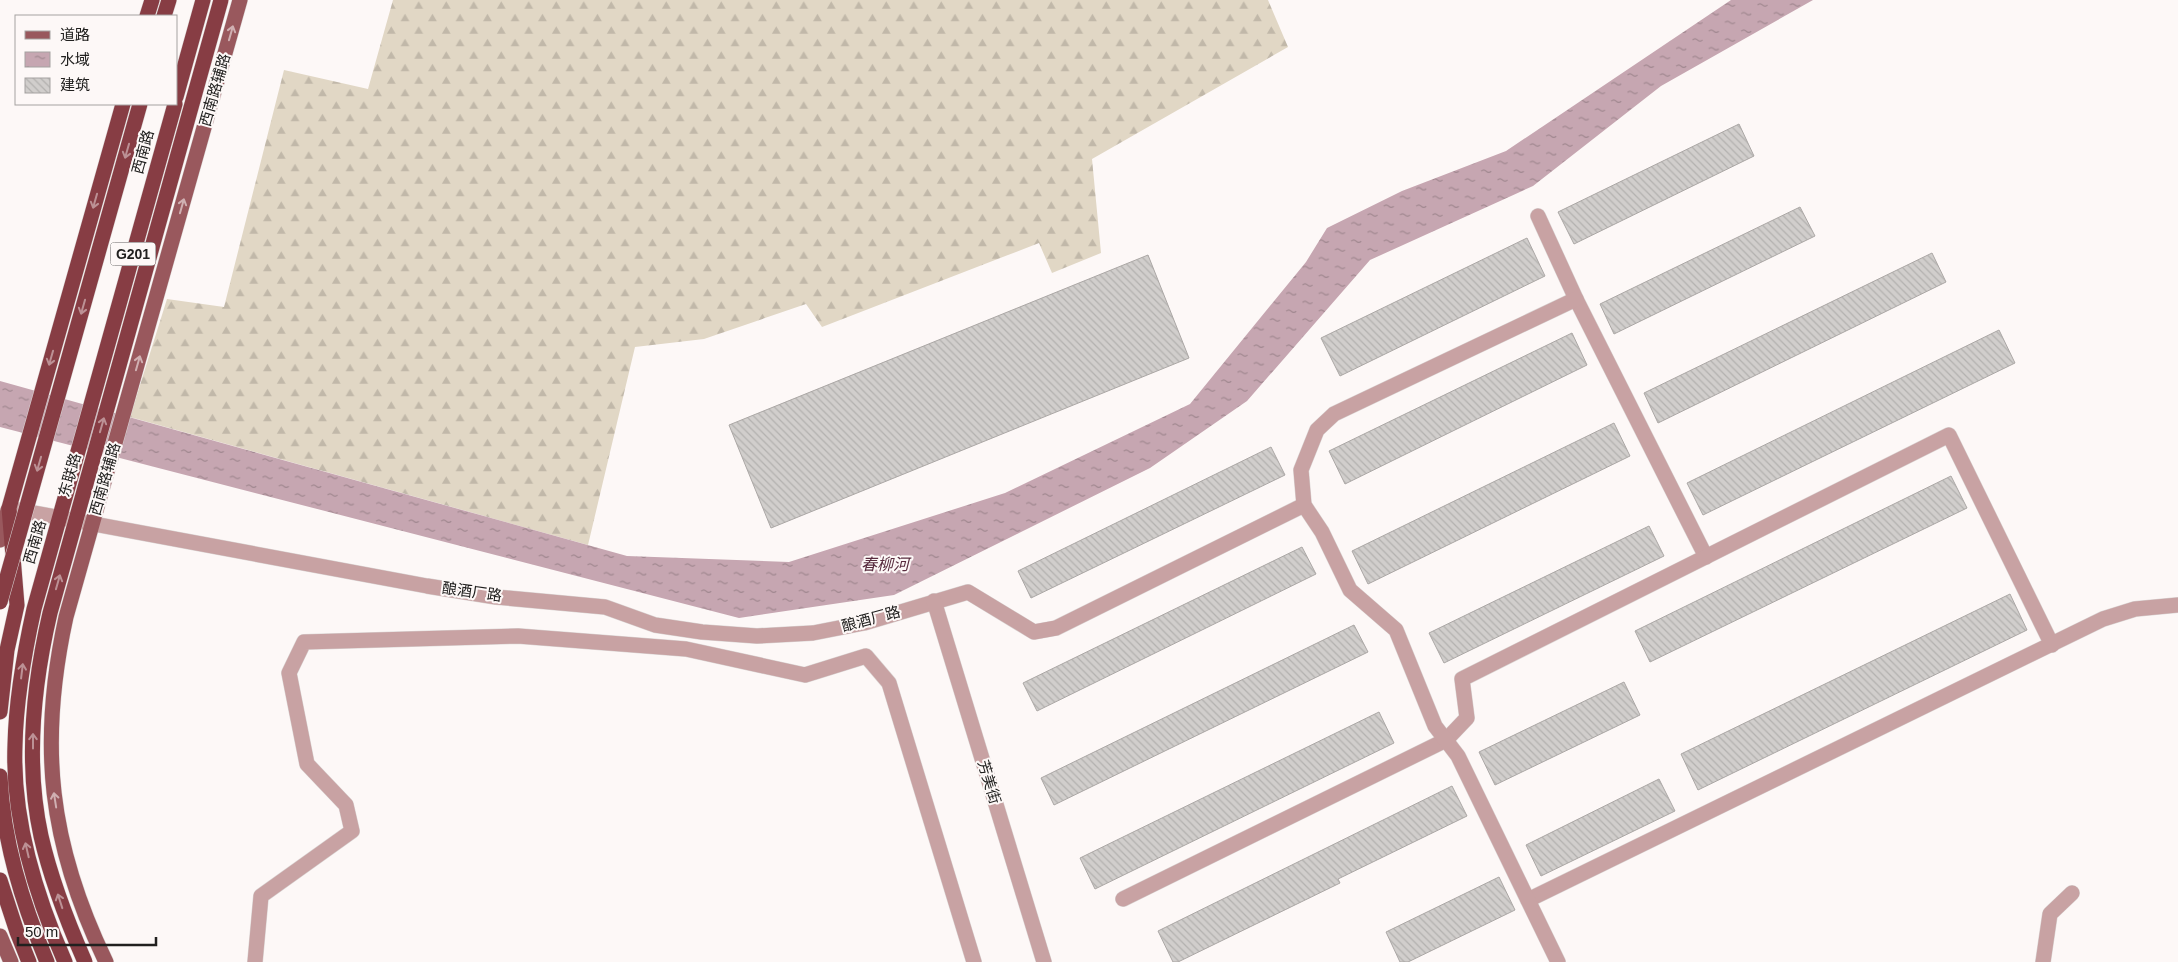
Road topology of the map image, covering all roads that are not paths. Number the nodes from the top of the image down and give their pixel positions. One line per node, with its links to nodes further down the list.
1 (152, 0): 6 (highway)
2 (169, 0): 7 (highway)
3 (203, 0): 8 (highway, G201)
4 (221, 0): 36 (highway, 东联路, one-way to 4, bridge)
5 (240, 0): 17 (main road, 西南路辅路, one-way to 5)
6 (147, 15)
7 (164, 15)
8 (178, 91)
9 (123, 105): 15 (highway, 西南路, one-way to 15)
10 (140, 105): 21 (highway, one-way to 21, bridge)
11 (174, 105): 16 (highway, 西南路 / G201)
12 (1538, 216): 13 (street)
13 (1576, 299): 14 (street); 19 (street)
14 (1304, 505): 20 (street, 酿酒厂路); 25 (street)
15 (9, 508): 16 (street, 酿酒厂路); 18 (main road); 24 (highway, 西南路)
16 (60, 518): 17 (street, 酿酒厂路); 35 (highway, 西南路 / G201, one-way to 16)
17 (92, 524): 20 (street, 酿酒厂路); 37 (main road, 西南路辅路, one-way to 17)
18 (0, 540)
19 (1706, 557): 23 (street); 25 (street)
20 (934, 601): 40 (street, 芳美街)
21 (0, 602)
22 (2178, 605): 23 (street)
23 (2052, 645): 30 (street)
24 (0, 712)
25 (1446, 740): 29 (street); 30 (street)
26 (0, 776): 34 (highway)
27 (0, 880): 33 (highway)
28 (2072, 893): 42 (street)
29 (1123, 899)
30 (1528, 900): 41 (street)
31 (0, 936): 32 (main road)
32 (11, 962)
33 (29, 962)
34 (47, 962)
35 (65, 962)
36 (85, 962)
37 (106, 962)
38 (255, 962): 39 (street)
39 (974, 962)
40 (1044, 962)
41 (1558, 962)
42 (2043, 962)

